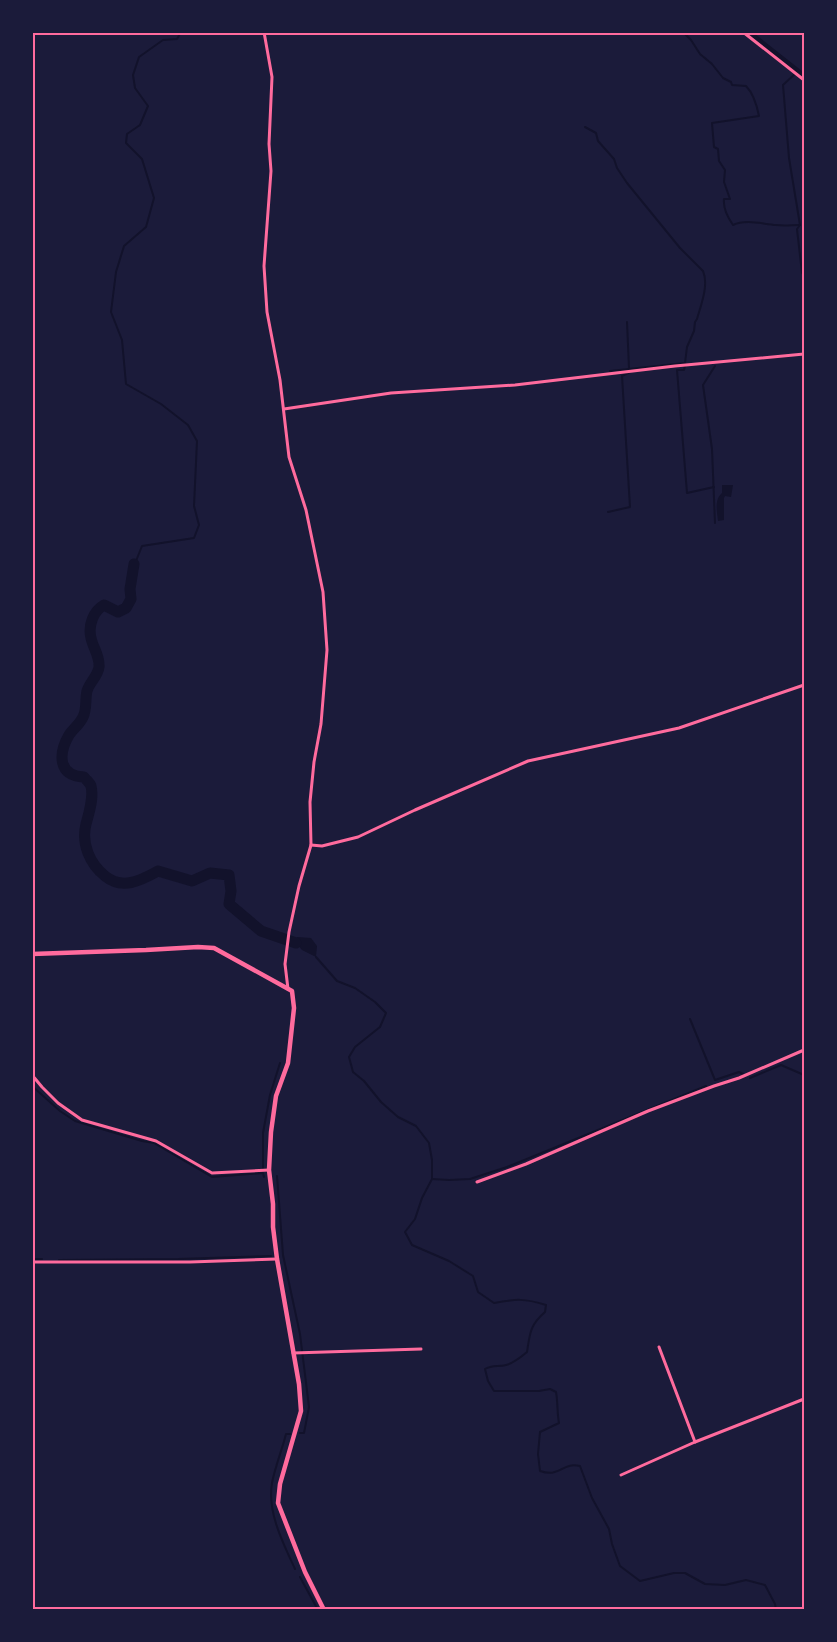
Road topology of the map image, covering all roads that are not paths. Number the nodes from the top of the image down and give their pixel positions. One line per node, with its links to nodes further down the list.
1 (264, 32): 5 (street)
2 (743, 32): 3 (street)
3 (804, 80)
4 (804, 354): 5 (street)
5 (284, 409): 7 (street)
6 (804, 685): 7 (street)
7 (311, 845): 9 (street)
8 (32, 954): 9 (main road)
9 (288, 989): 12 (main road)
10 (804, 1050): 13 (street)
11 (32, 1075): 12 (street)
12 (269, 1170): 14 (main road)
13 (478, 1182)
14 (276, 1259): 15 (street); 18 (main road)
15 (32, 1262)
16 (659, 1348): 20 (street)
17 (421, 1349): 18 (street)
18 (293, 1353): 22 (main road)
19 (804, 1399): 20 (street)
20 (695, 1442): 21 (street)
21 (621, 1475)
22 (324, 1610)

